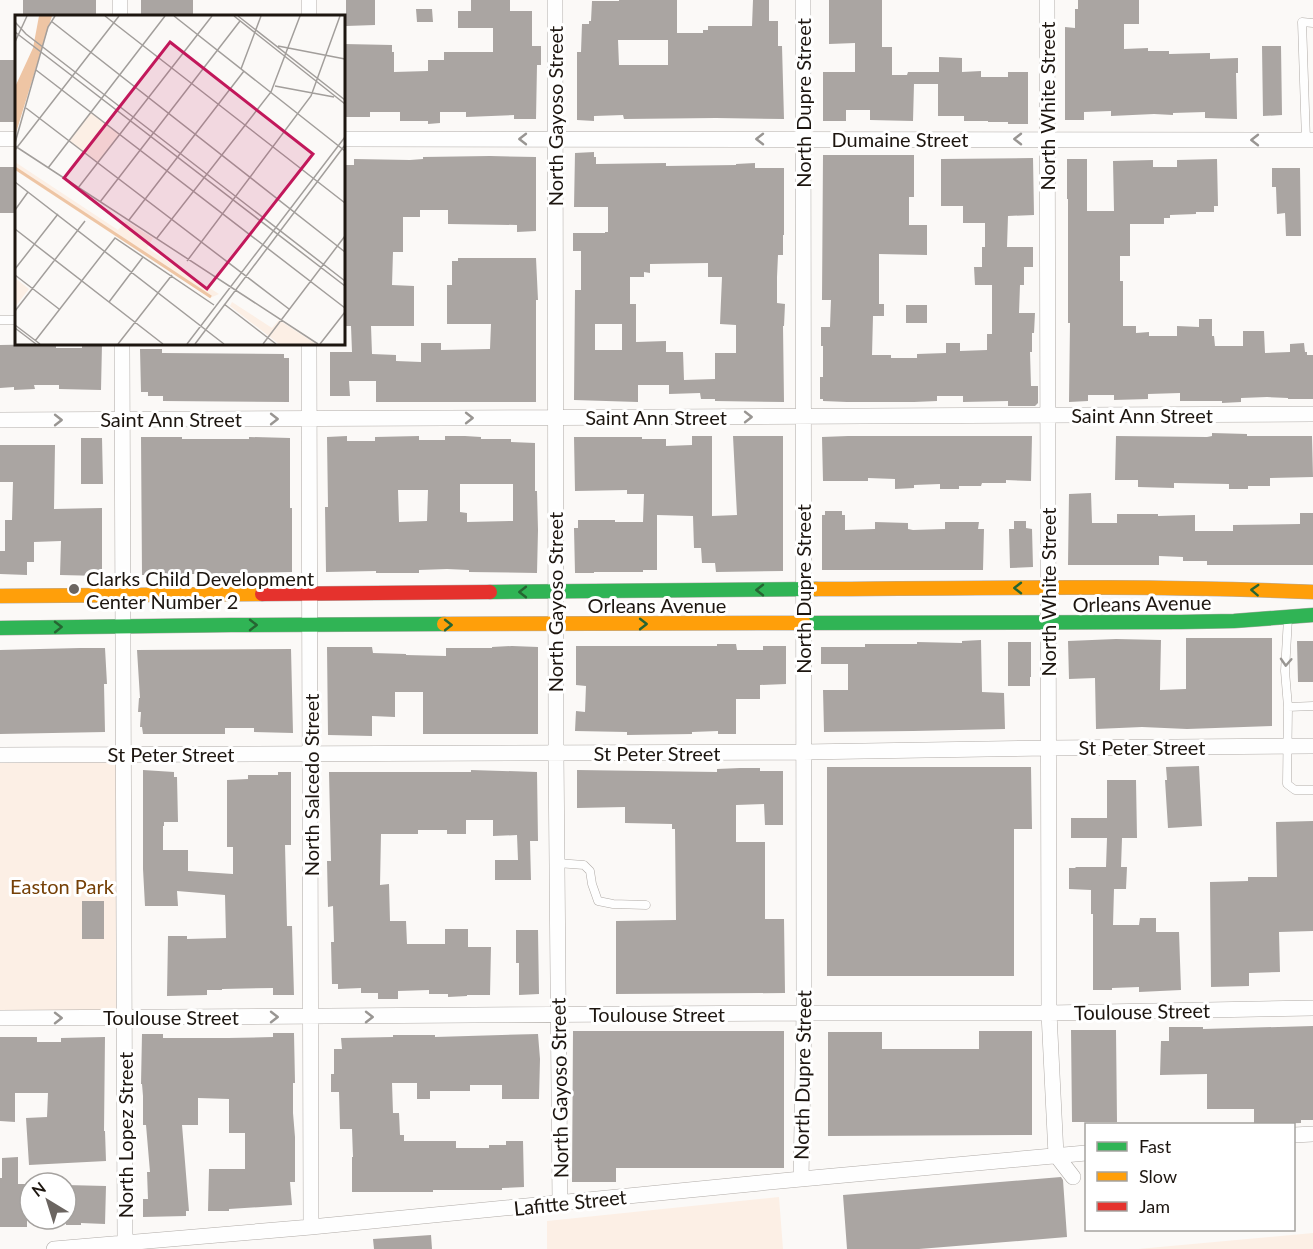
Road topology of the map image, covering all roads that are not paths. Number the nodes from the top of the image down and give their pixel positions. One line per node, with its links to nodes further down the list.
1 (555, 0): 6 (street, North Gayoso Street)
2 (803, 0): 7 (street, North Dupre Street)
3 (1047, 0): 8 (street, North White Street)
4 (1313, 23): 9 (lane)
5 (345, 139): 6 (street, Dumaine Street, one-way to 5)
6 (555, 139): 7 (street, Dumaine Street, one-way to 6); 16 (street, North Gayoso Street)
7 (803, 139): 8 (street, Dumaine Street, one-way to 7); 13 (street, North Dupre Street)
8 (1047, 140): 9 (street, Dumaine Street, one-way to 8); 14 (street, North White Street)
9 (1310, 140)
10 (122, 345): 17 (street, North Lopez Street)
11 (309, 345): 15 (street, North Salcedo Street)
12 (1313, 414): 14 (street, Saint Ann Street)
13 (803, 416): 14 (street, Saint Ann Street); 16 (street, Saint Ann Street, one-way to 13); 20 (street, North Dupre Street)
14 (1048, 416): 19 (street, North White Street)
15 (310, 418): 16 (street, Saint Ann Street, one-way to 16); 17 (street, Saint Ann Street, one-way to 15); 23 (street, North Salcedo Street)
16 (555, 418): 21 (street, North Gayoso Street)
17 (123, 419): 18 (street, Saint Ann Street, one-way to 17); 24 (street, North Lopez Street)
18 (0, 420)
19 (1048, 588): 20 (street, Orleans Avenue, one-way to 20); 22 (street, Orleans Avenue, one-way to 19); 28 (street, North White Street)
20 (803, 590): 21 (street, Orleans Avenue, one-way to 21); 30 (street, North Dupre Street)
21 (555, 592): 23 (street, Orleans Avenue, one-way to 23); 29 (street, North Gayoso Street)
22 (1313, 592)
23 (310, 594): 24 (street, Orleans Avenue); 31 (street, North Salcedo Street)
24 (124, 595): 25 (street, Orleans Avenue); 32 (street, North Lopez Street)
25 (0, 596)
26 (1313, 615): 27 (street, Orleans Avenue)
27 (1288, 616): 28 (street, Orleans Avenue); 35 (lane, one-way to 35)
28 (1048, 623): 30 (street, Orleans Avenue); 38 (street, North White Street)
29 (555, 624): 30 (street, Orleans Avenue, one-way to 30); 31 (street, Orleans Avenue, one-way to 29); 41 (street, North Gayoso Street)
30 (803, 624): 39 (street, North Dupre Street)
31 (310, 625): 32 (street, Orleans Avenue, one-way to 31); 40 (street, North Salcedo Street)
32 (124, 627): 33 (street, Orleans Avenue, one-way to 32); 42 (street, North Lopez Street)
33 (0, 628)
34 (1313, 706): 35 (lane)
35 (1288, 707): 36 (lane)
36 (1287, 746): 37 (street, St Peter Street); 38 (street, St Peter Street); 44 (lane)
37 (1313, 746)
38 (1048, 748): 39 (street, St Peter Street); 49 (street, North White Street)
39 (803, 752): 41 (street, St Peter Street); 48 (street, North Dupre Street)
40 (310, 753): 41 (street, St Peter Street); 42 (street, St Peter Street); 52 (street, North Salcedo Street)
41 (556, 753): 45 (street, North Gayoso Street)
42 (124, 754): 43 (street, St Peter Street); 51 (street, North Lopez Street)
43 (0, 755)
44 (1313, 790)
45 (557, 863): 46 (lane); 50 (street, North Gayoso Street)
46 (646, 905)
47 (1313, 1008): 49 (street, Toulouse Street)
48 (804, 1013): 49 (street, Toulouse Street); 50 (street, Toulouse Street); 59 (street, North Dupre Street)
49 (1049, 1013): 57 (street, North White Street)
50 (558, 1015): 52 (street, Toulouse Street, one-way to 50); 60 (street, North Gayoso Street)
51 (125, 1017): 52 (street, Toulouse Street, one-way to 52); 53 (street, Toulouse Street, one-way to 51); 62 (street, North Lopez Street)
52 (311, 1017): 61 (street, North Salcedo Street)
53 (0, 1018)
54 (1313, 1134): 55 (street)
55 (1295, 1135)
56 (1085, 1153): 57 (street, Lafitte Street)
57 (1056, 1155): 58 (street); 59 (street, Lafitte Street)
58 (1073, 1177)
59 (801, 1179): 60 (street, Lafitte Street)
60 (560, 1203): 61 (street, Lafitte Street)
61 (311, 1227): 62 (street, Lafitte Street)
62 (125, 1243): 63 (street, Lafitte Street)
63 (54, 1249)

